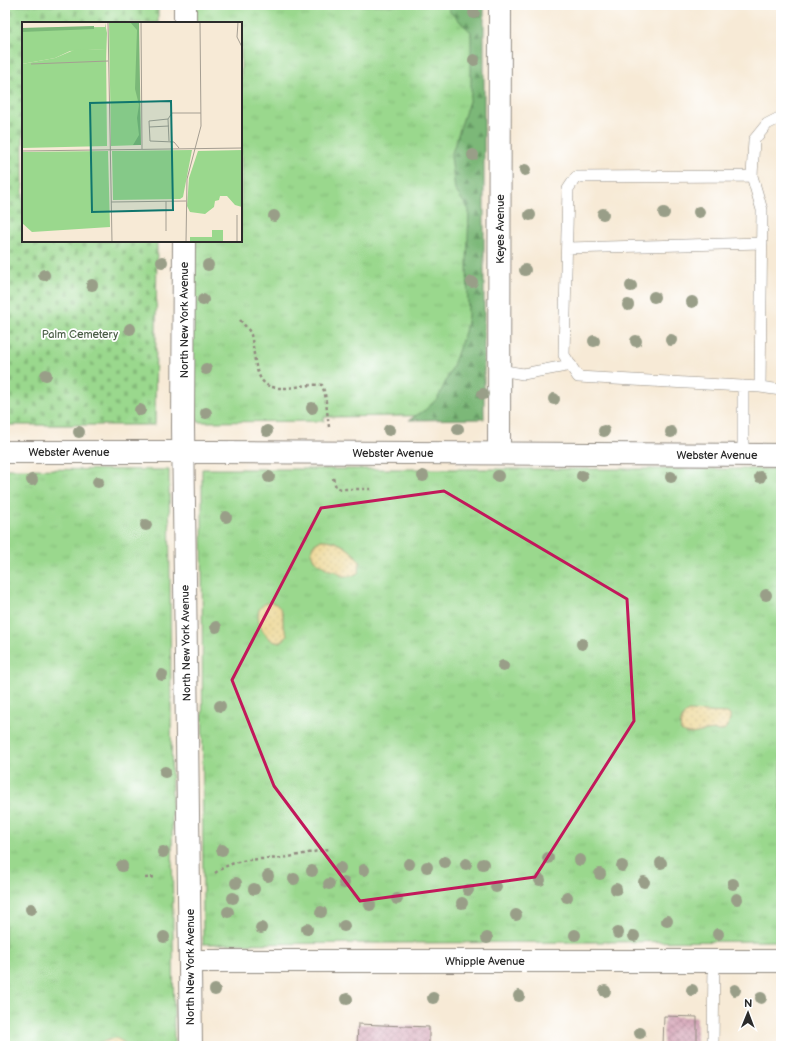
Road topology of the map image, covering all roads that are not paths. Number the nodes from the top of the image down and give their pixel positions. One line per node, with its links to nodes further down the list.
1 (185, 5): 3 (street)
2 (500, 5): 10 (street, Keyes Avenue)
3 (185, 22)
4 (781, 117): 5 (lane)
5 (752, 176): 7 (lane); 8 (lane)
6 (184, 242): 15 (street, North New York Avenue)
7 (762, 243): 8 (lane); 12 (lane)
8 (567, 248): 9 (lane)
9 (571, 365): 10 (lane); 11 (lane)
10 (500, 370): 16 (street, Keyes Avenue)
11 (744, 386): 12 (lane); 17 (lane)
12 (764, 387): 13 (lane)
13 (781, 390)
14 (5, 452): 15 (street, Webster Avenue)
15 (184, 452): 16 (street, Webster Avenue); 19 (street, North New York Avenue)
16 (499, 453): 17 (street, Webster Avenue)
17 (743, 455): 18 (street, Webster Avenue)
18 (781, 455)
19 (190, 961): 20 (street, Whipple Avenue); 22 (street, North New York Avenue)
20 (714, 961): 21 (street, Whipple Avenue); 23 (lane)
21 (781, 961)
22 (190, 1046)
23 (713, 1046)

